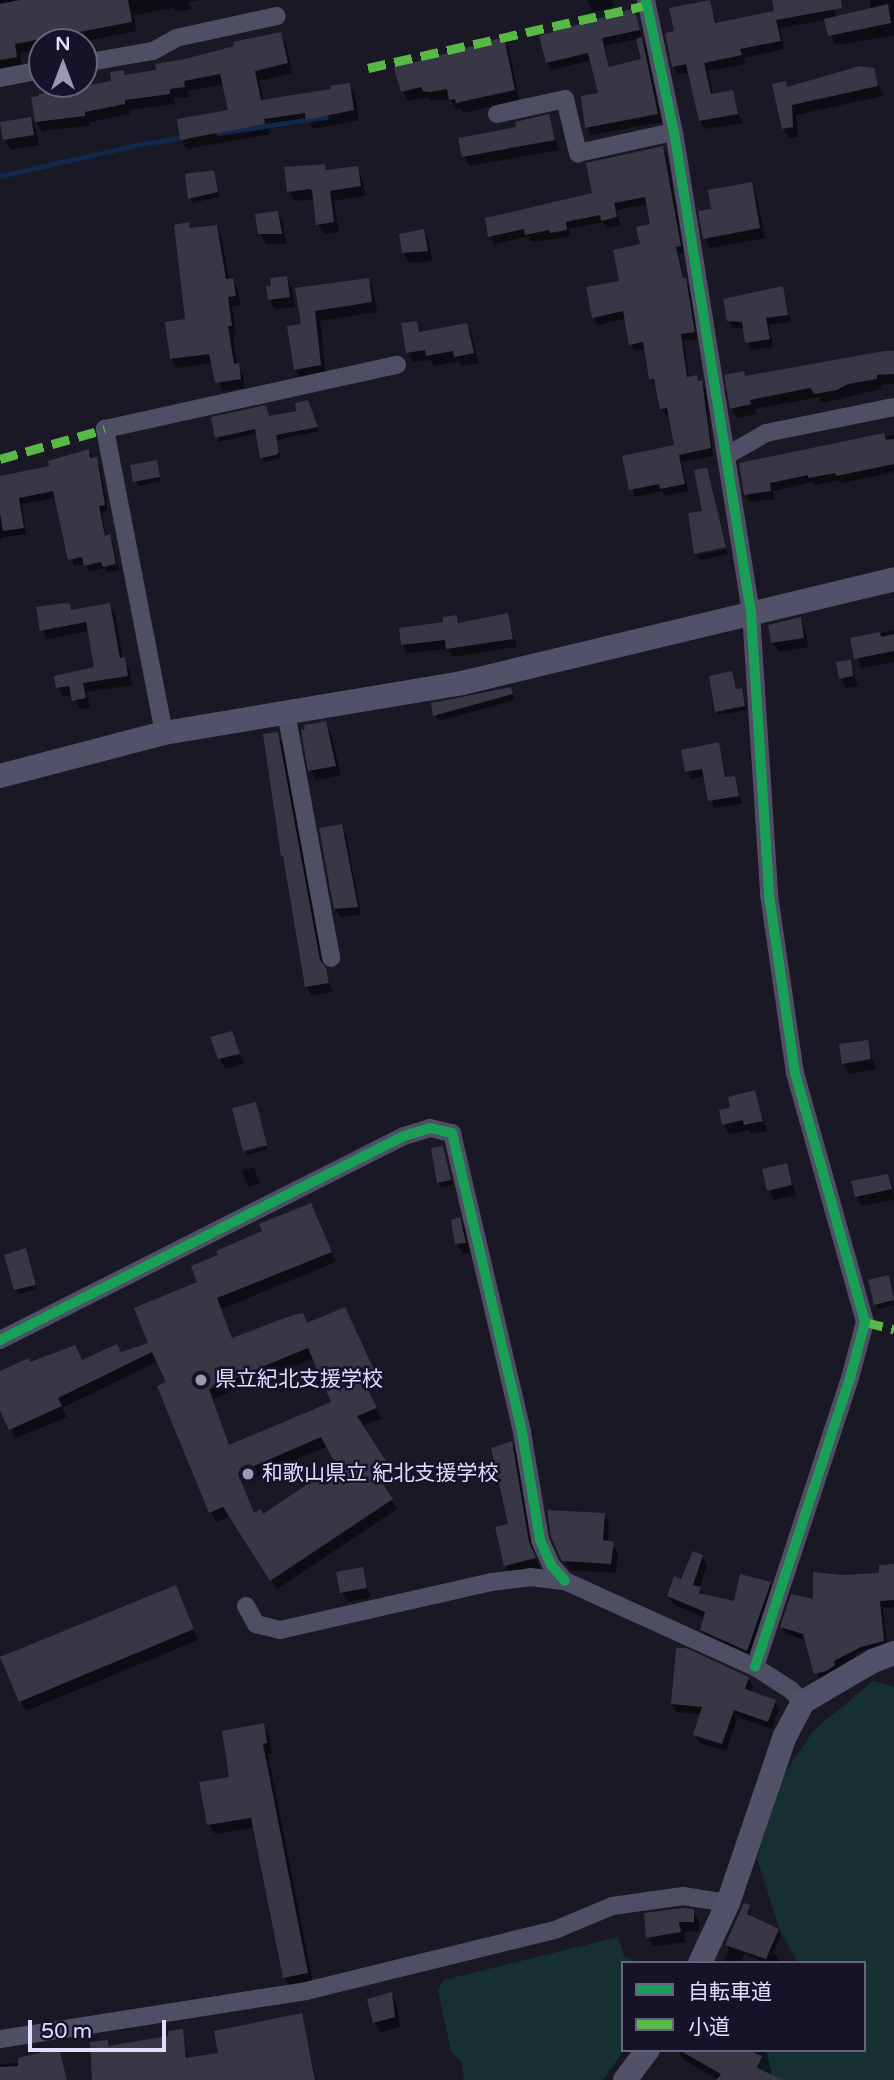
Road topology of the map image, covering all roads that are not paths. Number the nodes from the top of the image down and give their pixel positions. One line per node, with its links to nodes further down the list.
1 (646, 0): 7 (street)
2 (277, 16): 3 (street)
3 (98, 61)
4 (28, 73): 5 (street)
5 (0, 78)
6 (497, 114): 7 (street)
7 (673, 132): 10 (street)
8 (397, 365): 14 (street)
9 (894, 407): 10 (street)
10 (726, 456): 12 (street)
11 (894, 579): 12 (street)
12 (751, 613): 13 (street); 21 (street)
13 (286, 712): 14 (street); 16 (street)
14 (164, 733): 15 (street)
15 (0, 776)
16 (331, 958)
17 (0, 1339): 18 (street)
18 (565, 1581): 19 (street); 21 (street)
19 (246, 1606)
20 (894, 1653): 22 (street)
21 (755, 1667): 22 (street)
22 (803, 1702): 23 (street)
23 (728, 1903): 24 (street); 25 (street)
24 (701, 1961)
25 (0, 2039)
26 (646, 2052): 27 (street)
27 (625, 2080)

